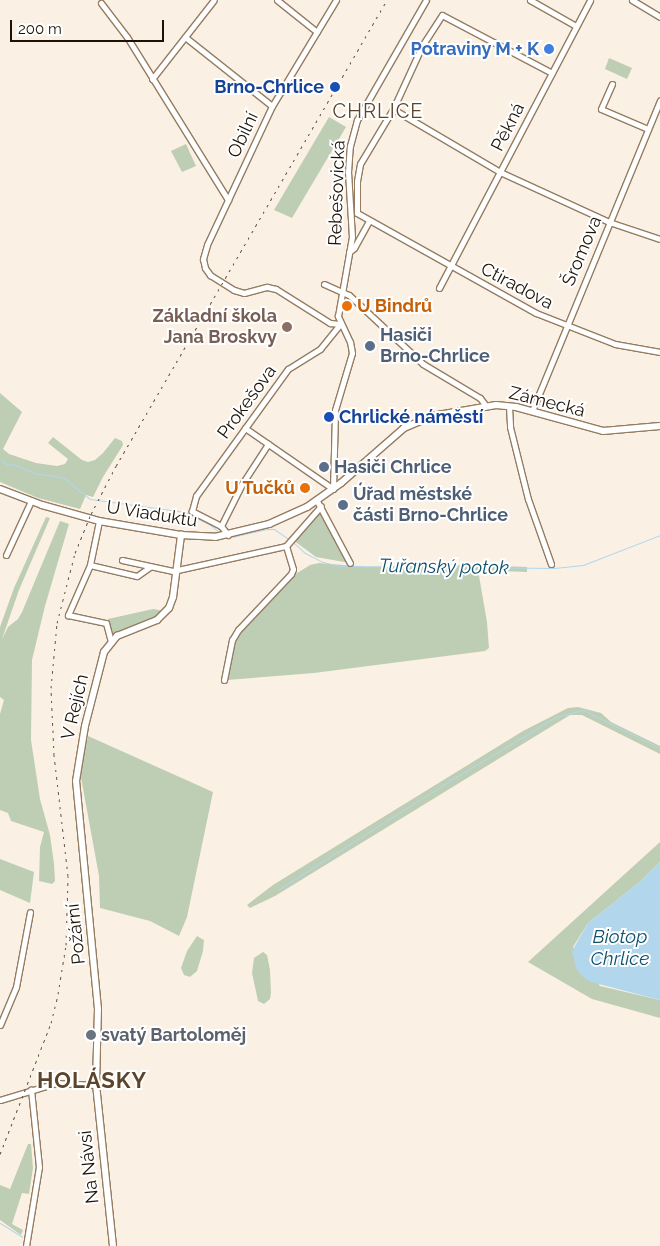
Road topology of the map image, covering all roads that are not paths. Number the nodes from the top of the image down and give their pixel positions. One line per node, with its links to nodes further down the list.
1 (214, 0): 12 (street)
2 (277, 0): 11 (street)
3 (336, 0): 11 (street, Obilní)
4 (426, 0): 25 (street, Rebešovická)
5 (530, 0): 10 (street)
6 (590, 0): 10 (street, Pěkná)
7 (632, 0): 9 (street)
8 (104, 3): 14 (street)
9 (660, 17)
10 (576, 26): 13 (street, Pěkná)
11 (317, 32): 17 (street, Obilní)
12 (184, 37): 14 (street); 17 (street)
13 (552, 73): 18 (street); 20 (street, Pěkná)
14 (152, 79): 21 (street)
15 (612, 84): 19 (street)
16 (660, 101): 19 (street, Šromova)
17 (272, 106): 21 (street, Obilní)
18 (393, 109): 20 (street); 22 (street)
19 (648, 129): 23 (street, Šromova)
20 (500, 172): 23 (street); 26 (street, Pěkná)
21 (228, 200): 30 (street, Obilní)
22 (369, 221): 25 (street); 26 (street, Ctiradova)
23 (610, 222): 24 (street); 31 (street, Šromova)
24 (660, 239)
25 (349, 252): 29 (street, Rebešovická)
26 (450, 266): 28 (street, Pěkná); 31 (street, Ctiradova)
27 (324, 284): 29 (street)
28 (439, 288)
29 (342, 292): 30 (street, Rebešovická); 33 (street)
30 (340, 324): 37 (street, Prokešova); 40 (street, Rebešovická)
31 (566, 326): 32 (street, Ctiradova); 35 (street, Šromova)
32 (660, 351)
33 (486, 406): 34 (street, Zámecká); 40 (street, Zámecká)
34 (509, 406): 35 (street, Zámecká); 53 (street)
35 (532, 411): 36 (street, Zámecká)
36 (660, 426)
37 (245, 428): 38 (street); 43 (street, Prokešova)
38 (268, 444): 40 (street); 45 (street)
39 (0, 489): 41 (street, U Viaduktu)
40 (333, 489): 42 (street)
41 (31, 501): 44 (street, U Viaduktu); 49 (street)
42 (319, 503): 46 (street); 48 (street); 51 (street)
43 (192, 511): 45 (street, U Viaduktu)
44 (99, 521): 47 (street, U Viaduktu); 52 (street)
45 (221, 526): 46 (street, U Viaduktu)
46 (228, 534): 47 (street, U Viaduktu)
47 (181, 536): 55 (street)
48 (289, 542): 55 (street); 57 (street)
49 (6, 555)
50 (122, 560): 54 (street)
51 (350, 563)
52 (90, 564): 54 (street); 56 (street)
53 (551, 564)
54 (150, 567): 55 (street)
55 (176, 570): 56 (street)
56 (111, 642): 58 (street, V Rejích)
57 (224, 680)
58 (76, 781): 61 (street, Požární)
59 (30, 912): 60 (street)
60 (0, 1025)
61 (96, 1085): 62 (street); 65 (street, Na Návsi)
62 (32, 1089): 63 (street); 64 (street)
63 (0, 1100)
64 (26, 1246)
65 (113, 1246)

